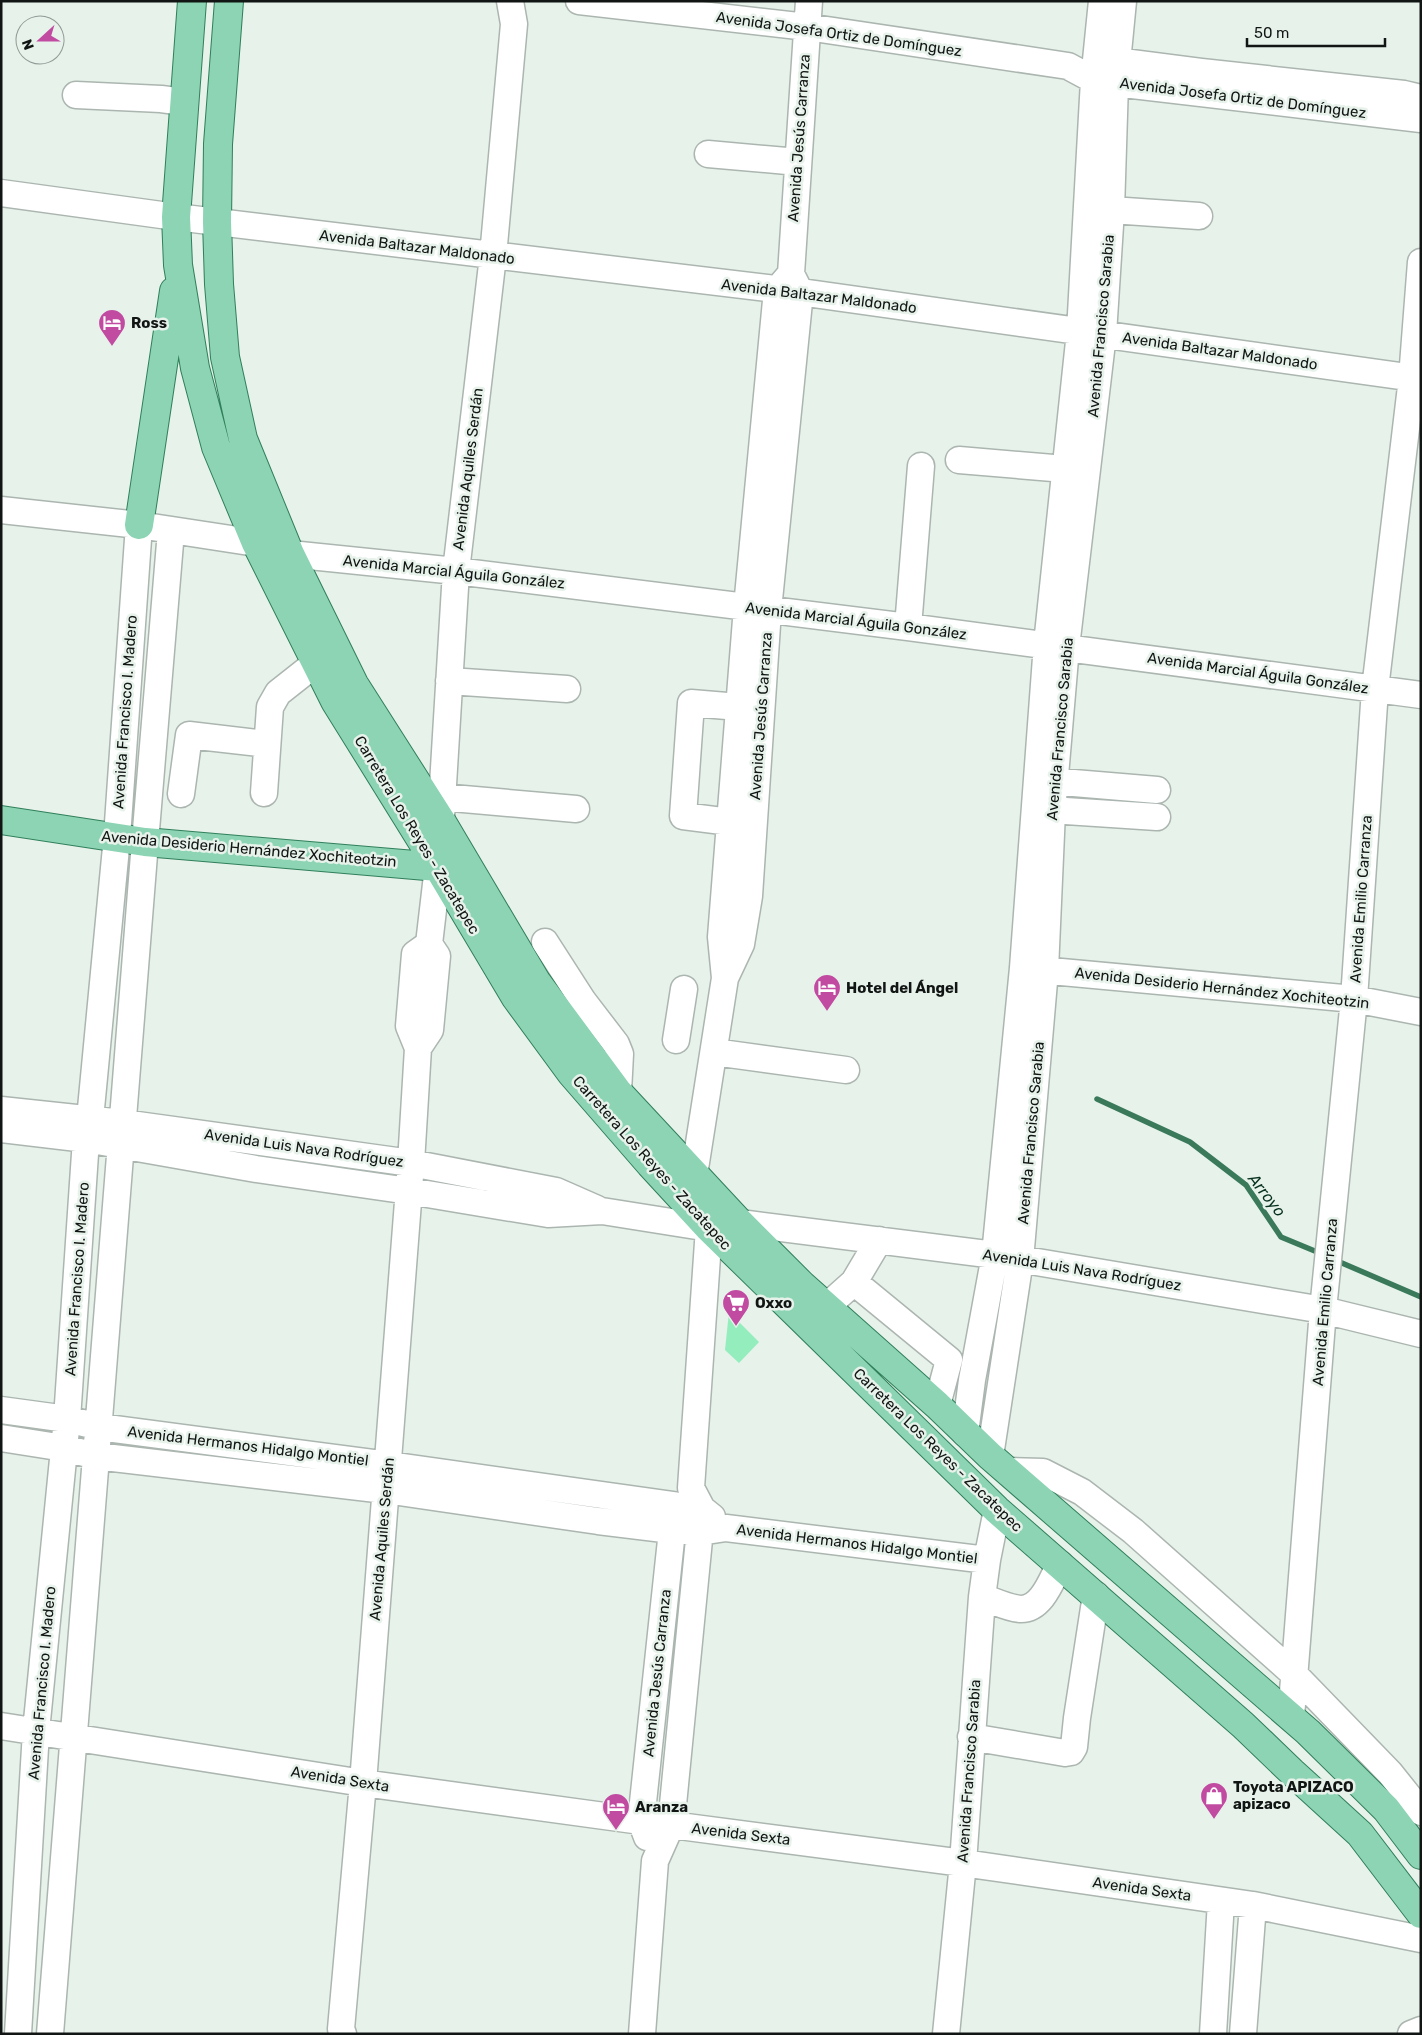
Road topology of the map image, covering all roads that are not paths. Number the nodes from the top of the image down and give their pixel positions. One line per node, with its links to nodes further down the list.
1 (192, 1): 13 (main road, Carretera Los Reyes - Zacatepec)
2 (229, 1): 21 (main road, Carretera Los Reyes - Zacatepec)
3 (579, 1): 8 (street, Avenida Josefa Ortiz de Domínguez)
4 (809, 1): 8 (street, Avenida Jesús Carranza)
5 (1102, 1): 9 (street, Avenida Francisco Sarabia)
6 (1123, 1): 9 (street, Avenida Francisco Sarabia)
7 (516, 9): 22 (street, Avenida Aquiles Serdán)
8 (807, 27): 9 (street, Avenida Josefa Ortiz de Domínguez); 16 (street, Avenida Jesús Carranza)
9 (1105, 70): 10 (street, Avenida Josefa Ortiz de Domínguez); 18 (street, Avenida Francisco Sarabia); 26 (street, Avenida Francisco Sarabia)
10 (1308, 94): 12 (street, Avenida Josefa Ortiz de Domínguez); 14 (street, Avenida Josefa Ortiz de Domínguez)
11 (76, 95): 13 (street)
12 (1421, 98)
13 (184, 102): 20 (main road, Carretera Los Reyes - Zacatepec)
14 (1421, 119)
15 (708, 154): 16 (street)
16 (798, 162): 25 (street, Avenida Jesús Carranza)
17 (1, 193): 20 (street)
18 (1111, 210): 19 (street); 26 (street, Avenida Francisco Sarabia)
19 (1199, 216)
20 (176, 217): 21 (street, Avenida Baltazar Maldonado); 24 (main road, Carretera Los Reyes - Zacatepec)
21 (216, 222): 22 (street, Avenida Baltazar Maldonado); 35 (main road, Carretera Los Reyes - Zacatepec)
22 (493, 256): 25 (street, Avenida Baltazar Maldonado); 36 (street, Avenida Aquiles Serdán)
23 (1421, 262): 27 (street, Avenida Emilio Carranza)
24 (178, 265): 32 (main road); 34 (main road, Carretera Los Reyes - Zacatepec)
25 (789, 285): 26 (street, Avenida Baltazar Maldonado); 37 (street, Avenida Jesús Carranza)
26 (1091, 333): 27 (street, Avenida Baltazar Maldonado); 30 (street, Avenida Francisco Sarabia); 39 (street, Avenida Francisco Sarabia)
27 (1416, 379): 43 (street, Avenida Emilio Carranza)
28 (959, 460): 30 (street)
29 (921, 466): 38 (street)
30 (1065, 469): 39 (street, Avenida Francisco Sarabia)
31 (1, 510): 32 (street)
32 (139, 525): 33 (street); 45 (street, Avenida Francisco I. Madero)
33 (171, 531): 34 (street); 46 (street, Avenida Francisco I. Madero)
34 (256, 543): 35 (street, Avenida Marcial Águila González); 40 (main road, Carretera Los Reyes - Zacatepec)
35 (290, 554): 36 (street, Avenida Marcial Águila González); 52 (main road, Carretera Los Reyes - Zacatepec)
36 (456, 571): 37 (street, Avenida Marcial Águila González); 41 (street, Avenida Aquiles Serdán)
37 (758, 608): 38 (street, Avenida Marcial Águila González); 47 (street, Avenida Jesús Carranza); 62 (street, Avenida Jesús Carranza)
38 (908, 627): 39 (street, Avenida Marcial Águila González)
39 (1056, 646): 43 (street, Avenida Marcial Águila González); 49 (street, Avenida Francisco Sarabia)
40 (316, 663): 48 (street); 59 (main road, Carretera Los Reyes - Zacatepec)
41 (449, 681): 42 (street); 52 (street, Avenida Aquiles Serdán)
42 (567, 689)
43 (1375, 689): 44 (street, Avenida Marcial Águila González); 63 (street, Avenida Emilio Carranza)
44 (1421, 695)
45 (126, 697): 46 (street); 57 (street, Avenida Francisco I. Madero)
46 (157, 700): 58 (street, Avenida Francisco I. Madero)
47 (739, 707): 56 (street, Avenida Jesús Carranza); 56 (street)
48 (268, 744): 50 (street); 51 (street)
49 (1046, 781): 54 (street, Avenida Francisco Sarabia); 54 (street)
50 (264, 793)
51 (181, 794)
52 (440, 808): 53 (street); 59 (street, Avenida Aquiles Serdán); 71 (main road, Carretera Los Reyes - Zacatepec)
53 (576, 809)
54 (1043, 810): 61 (street, Avenida Francisco Sarabia)
55 (1, 820): 57 (main road, Avenida Desiderio Hernández Xochiteotzin)
56 (730, 822): 62 (street, Avenida Jesús Carranza)
57 (116, 837): 58 (main road, Avenida Desiderio Hernández Xochiteotzin); 64 (street, Avenida Francisco I. Madero)
58 (145, 842): 59 (main road, Avenida Desiderio Hernández Xochiteotzin); 65 (street, Avenida Francisco I. Madero)
59 (438, 867): 77 (street, Avenida Aquiles Serdán); 83 (main road, Carretera Los Reyes - Zacatepec)
60 (545, 942): 71 (street)
61 (1034, 969): 63 (street, Avenida Desiderio Hernández Xochiteotzin); 85 (street, Avenida Francisco Sarabia)
62 (725, 978): 67 (street, Avenida Jesús Carranza)
63 (1354, 999): 66 (street, Avenida Desiderio Hernández Xochiteotzin); 90 (street, Avenida Emilio Carranza)
64 (101, 1003): 65 (street); 74 (street, Avenida Francisco I. Madero)
65 (132, 1005): 75 (street, Avenida Francisco I. Madero)
66 (1421, 1012)
67 (719, 1016): 68 (street); 69 (street, Avenida Jesús Carranza)
68 (676, 1040)
69 (714, 1052): 70 (street); 79 (street, Avenida Jesús Carranza)
70 (846, 1070)
71 (618, 1092): 79 (main road, Carretera Los Reyes - Zacatepec)
72 (1, 1110): 74 (street, Avenida Luis Nava Rodríguez)
73 (1, 1129): 74 (street, Avenida Luis Nava Rodríguez)
74 (88, 1129): 75 (street, Avenida Luis Nava Rodríguez); 86 (street, Avenida Francisco I. Madero)
75 (122, 1134): 76 (street, Avenida Luis Nava Rodríguez); 78 (street, Avenida Luis Nava Rodríguez); 87 (street, Avenida Francisco I. Madero)
76 (259, 1141): 77 (street, Avenida Luis Nava Rodríguez); 78 (street)
77 (411, 1163): 80 (street, Avenida Aquiles Serdán); 81 (street, Avenida Luis Nava Rodríguez)
78 (256, 1168): 80 (street, Avenida Luis Nava Rodríguez)
79 (694, 1174): 82 (main road, Carretera Los Reyes - Zacatepec)
80 (409, 1191): 81 (street, Avenida Luis Nava Rodríguez); 106 (street, Avenida Aquiles Serdán)
81 (602, 1211): 83 (street, Avenida Luis Nava Rodríguez)
82 (740, 1223): 84 (street, Avenida Luis Nava Rodríguez); 89 (main road, Carretera Los Reyes - Zacatepec)
83 (709, 1228): 111 (main road, Carretera Los Reyes - Zacatepec); 112 (street, Avenida Jesús Carranza)
84 (878, 1240): 85 (street, Avenida Luis Nava Rodríguez); 88 (street)
85 (1007, 1258): 90 (street, Avenida Luis Nava Rodríguez); 93 (street, Avenida Francisco Sarabia); 94 (street, Avenida Francisco Sarabia)
86 (77, 1273): 87 (street); 97 (street, Avenida Francisco I. Madero)
87 (110, 1278): 98 (street, Avenida Francisco I. Madero)
88 (854, 1282): 89 (street); 92 (street)
89 (826, 1307): 95 (main road, Carretera Los Reyes - Zacatepec)
90 (1323, 1310): 91 (street, Avenida Luis Nava Rodríguez); 119 (street, Avenida Emilio Carranza)
91 (1421, 1334)
92 (949, 1360): 93 (street); 95 (street)
93 (972, 1380): 94 (street); 99 (street, Avenida Francisco Sarabia)
94 (997, 1402): 105 (street, Avenida Francisco Sarabia)
95 (937, 1405): 99 (main road, Carretera Los Reyes - Zacatepec)
96 (1, 1410): 97 (street, Avenida Hermanos Hidalgo Montiel)
97 (67, 1419): 98 (street, Avenida Hermanos Hidalgo Montiel); 102 (street, Avenida Francisco I. Madero)
98 (99, 1427): 101 (street, Avenida Hermanos Hidalgo Montiel); 104 (street, Avenida Francisco I. Madero)
99 (965, 1433): 105 (main road, Carretera Los Reyes - Zacatepec)
100 (1, 1438): 102 (street, Avenida Hermanos Hidalgo Montiel)
101 (232, 1444): 103 (street, Avenida Hermanos Hidalgo Montiel); 107 (street)
102 (64, 1448): 104 (street, Avenida Hermanos Hidalgo Montiel); 115 (street, Avenida Francisco I. Madero)
103 (298, 1453): 106 (street, Avenida Hermanos Hidalgo Montiel); 108 (street)
104 (96, 1456): 107 (street, Avenida Hermanos Hidalgo Montiel); 117 (street, Avenida Francisco I. Madero)
105 (1000, 1463): 119 (street); 120 (main road, Carretera Los Reyes - Zacatepec)
106 (388, 1464): 109 (street, Avenida Aquiles Serdán); 110 (street, Avenida Hermanos Hidalgo Montiel)
107 (231, 1471): 108 (street, Avenida Hermanos Hidalgo Montiel)
108 (296, 1480): 109 (street, Avenida Hermanos Hidalgo Montiel)
109 (384, 1490): 110 (street, Avenida Hermanos Hidalgo Montiel); 125 (street, Avenida Aquiles Serdán)
110 (523, 1497): 112 (street, Avenida Hermanos Hidalgo Montiel)
111 (997, 1510): 113 (street, Avenida Francisco Sarabia); 114 (main road, Carretera Los Reyes - Zacatepec)
112 (688, 1513): 113 (street, Avenida Hermanos Hidalgo Montiel); 127 (street, Avenida Jesús Carranza); 128 (street, Avenida Jesús Carranza)
113 (987, 1560): 118 (street, Avenida Francisco Sarabia)
114 (1060, 1564): 116 (main road, Carretera Los Reyes - Zacatepec); 118 (street)
115 (50, 1594): 117 (street); 122 (street, Avenida Francisco I. Madero)
116 (1096, 1595): 124 (street); 134 (main road, Carretera Los Reyes - Zacatepec)
117 (84, 1596): 123 (street, Avenida Francisco I. Madero)
118 (982, 1597): 124 (street, Avenida Francisco Sarabia)
119 (1294, 1674): 120 (street, Avenida Emilio Carranza); 126 (street)
120 (1291, 1716): 129 (main road, Carretera Los Reyes - Zacatepec)
121 (1, 1726): 122 (street, Avenida Sexta)
122 (36, 1731): 123 (street, Avenida Sexta); 140 (street, Avenida Francisco I. Madero)
123 (72, 1737): 125 (street, Avenida Sexta); 141 (street, Avenida Francisco I. Madero)
124 (972, 1737): 131 (street, Avenida Francisco Sarabia)
125 (363, 1783): 127 (street, Avenida Sexta); 138 (street, Avenida Aquiles Serdán)
126 (1421, 1812)
127 (641, 1821): 128 (street, Avenida Sexta); 130 (street, Avenida Jesús Carranza)
128 (671, 1825): 130 (street, Avenida Jesús Carranza); 131 (street, Avenida Sexta)
129 (1421, 1855)
130 (655, 1862): 142 (street, Avenida Jesús Carranza)
131 (963, 1863): 132 (street, Avenida Sexta); 143 (street, Avenida Francisco Sarabia)
132 (1221, 1900): 133 (street, Avenida Sexta); 144 (street)
133 (1253, 1905): 135 (street, Avenida Sexta); 145 (street)
134 (1421, 1914)
135 (1421, 1939)
136 (1421, 2030): 146 (street)
137 (1, 2032): 139 (street)
138 (341, 2032)
139 (10, 2034)
140 (18, 2034)
141 (50, 2034)
142 (642, 2034)
143 (946, 2034)
144 (1213, 2034)
145 (1244, 2034)
146 (1411, 2034)

